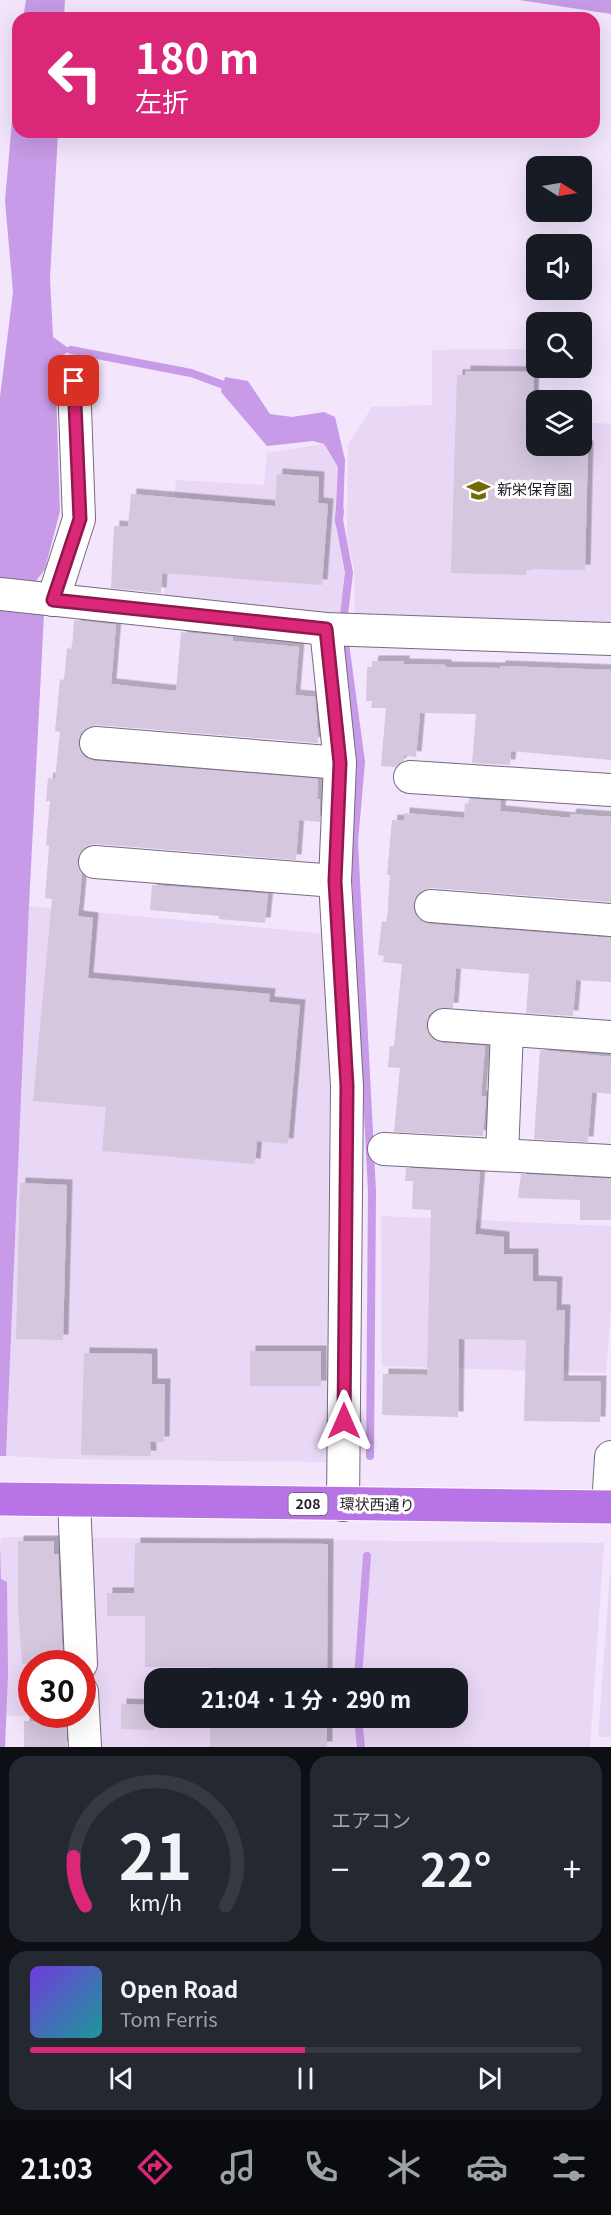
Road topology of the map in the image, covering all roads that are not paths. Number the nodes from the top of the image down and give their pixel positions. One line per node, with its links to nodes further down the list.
1 (74, 381): 3 (street)
2 (0, 594): 3 (street)
3 (46, 599): 4 (street)
4 (340, 630): 5 (street); 7 (street)
5 (611, 639)
6 (96, 743): 7 (street)
7 (340, 763): 11 (street)
8 (410, 777): 9 (street)
9 (611, 790)
10 (95, 862): 11 (street)
11 (335, 881): 23 (street)
12 (431, 906): 13 (street)
13 (611, 920)
14 (444, 1025): 15 (street)
15 (507, 1030): 16 (street); 18 (street)
16 (611, 1037)
17 (384, 1149): 18 (street)
18 (501, 1155): 19 (street)
19 (611, 1161)
20 (611, 1457): 24 (street)
21 (3, 1499): 22 (highway, 環状西通り / 208)
22 (74, 1500): 23 (highway, 環状西通り / 208); 25 (street)
23 (343, 1505): 24 (highway, 環状西通り / 208)
24 (609, 1507)
25 (80, 1650)
26 (84, 1728): 27 (street)
27 (85, 1747)

